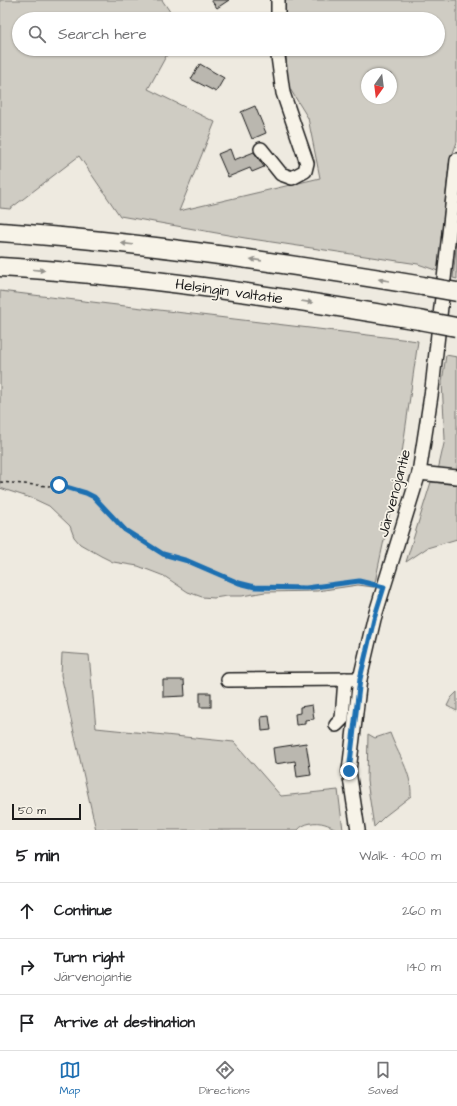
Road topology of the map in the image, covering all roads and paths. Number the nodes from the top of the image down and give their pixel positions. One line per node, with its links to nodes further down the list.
1 (278, 0): 2 (street)
2 (278, 12)
3 (278, 56): 4 (street)
4 (261, 149)
5 (457, 160): 10 (street, Järvenojantie)
6 (0, 232): 8 (highway, one-way to 6, bridge)
7 (0, 267): 9 (highway, Helsingin valtatie, one-way to 9, bridge)
8 (457, 292)
9 (457, 327)
10 (419, 473): 11 (street); 13 (street, Järvenojantie)
11 (457, 477)
12 (0, 482): 13 (path)
13 (384, 587): 15 (street, Järvenojantie)
14 (345, 679): 15 (street); 16 (street); 17 (street)
15 (360, 679): 18 (street, Järvenojantie)
16 (228, 680)
17 (336, 725)
18 (358, 830)

